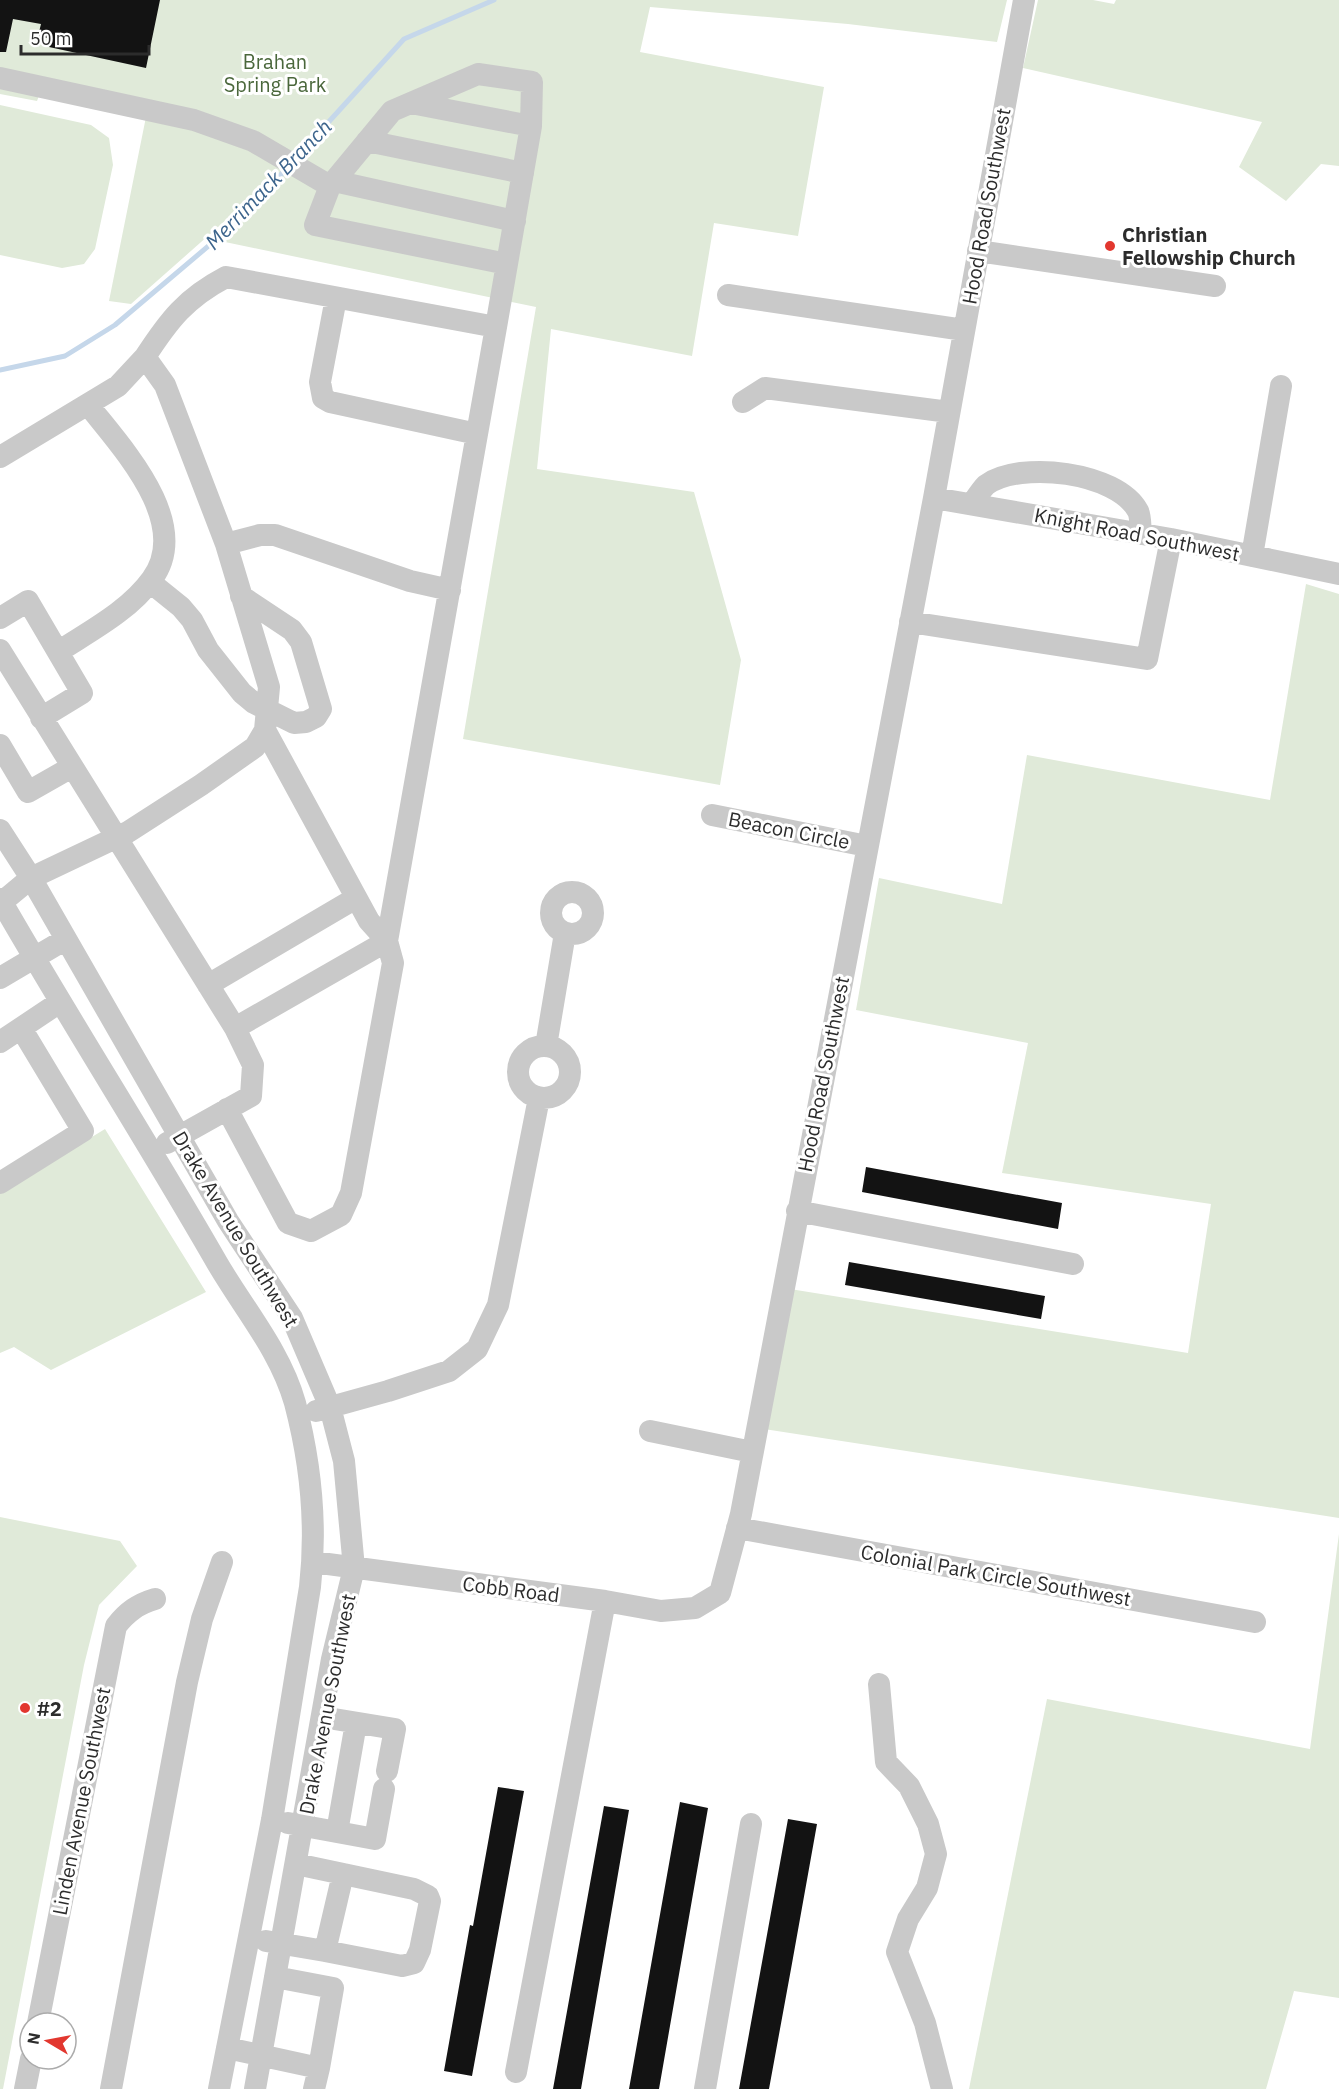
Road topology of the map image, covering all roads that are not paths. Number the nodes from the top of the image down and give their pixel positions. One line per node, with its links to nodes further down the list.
1 (1024, 0): 9 (street, Hood Road Southwest)
2 (0, 78): 7 (street)
3 (411, 103): 4 (street); 4 (street); 5 (street)
4 (531, 126): 6 (street)
5 (367, 141): 6 (street); 7 (street)
6 (523, 173): 8 (street)
7 (332, 184): 8 (street); 10 (street)
8 (515, 221): 10 (street)
9 (978, 250): 11 (street); 15 (street, Hood Road Southwest)
10 (507, 264): 14 (street)
11 (1215, 286)
12 (728, 295): 15 (street)
13 (336, 298): 14 (street); 16 (street); 21 (street)
14 (496, 327): 21 (street)
15 (964, 330): 20 (street, Hood Road Southwest)
16 (145, 357): 19 (street); 27 (street)
17 (1281, 386): 28 (street)
18 (743, 402): 20 (street)
19 (89, 406): 22 (street); 30 (street)
20 (949, 412): 23 (street, Hood Road Southwest)
21 (477, 434): 31 (street)
22 (0, 457)
23 (934, 498): 24 (street, Knight Road Southwest); 34 (street, Hood Road Southwest)
24 (972, 504): 25 (street, Knight Road Southwest); 25 (street)
25 (1140, 534): 26 (street, Knight Road Southwest)
26 (1171, 539): 28 (street, Knight Road Southwest); 34 (street)
27 (226, 544): 31 (street); 32 (street)
28 (1252, 556): 29 (street, Knight Road Southwest)
29 (1339, 574)
30 (150, 582): 36 (street); 38 (street)
31 (450, 590): 50 (street)
32 (241, 596): 38 (street); 38 (street)
33 (0, 617): 36 (street)
34 (910, 622): 44 (street, Hood Road Southwest)
35 (0, 650): 37 (street)
36 (58, 652): 37 (street)
37 (41, 718): 40 (street)
38 (267, 720): 43 (street); 46 (street)
39 (0, 745): 40 (street)
40 (72, 767): 43 (street)
41 (712, 815): 44 (street, Beacon Circle)
42 (0, 830): 45 (street, Drake Avenue Southwest)
43 (115, 838): 45 (street); 53 (street)
44 (867, 846): 64 (street, Hood Road Southwest)
45 (31, 878): 47 (street); 49 (street, Drake Avenue Southwest)
46 (356, 898): 50 (street); 53 (street)
47 (1, 900): 51 (street, Drake Avenue Southwest)
48 (565, 933): 58 (street)
49 (66, 939): 51 (street); 61 (street, Drake Avenue Southwest)
50 (387, 941): 56 (street); 60 (street)
51 (34, 957): 52 (street); 54 (street, Drake Avenue Southwest)
52 (0, 978)
53 (208, 985): 56 (street)
54 (60, 1002): 55 (street); 62 (street, Drake Avenue Southwest)
55 (21, 1028): 57 (street); 63 (street)
56 (236, 1028): 60 (street)
57 (0, 1041)
58 (546, 1046): 59 (street); 59 (street)
59 (539, 1098): 66 (street)
60 (227, 1109): 61 (street)
61 (180, 1136): 62 (street); 66 (street, Drake Avenue Southwest)
62 (152, 1151): 67 (street, Drake Avenue Southwest)
63 (0, 1183)
64 (797, 1211): 65 (street); 69 (street, Hood Road Southwest)
65 (1073, 1264)
66 (330, 1407): 67 (street); 73 (street, Drake Avenue Southwest)
67 (297, 1416): 72 (street, Drake Avenue Southwest)
68 (650, 1431): 69 (street)
69 (752, 1452): 70 (street, Hood Road Southwest)
70 (737, 1528): 76 (street, Hood Road Southwest); 77 (street, Colonial Park Circle Southwest)
71 (222, 1562): 98 (street)
72 (313, 1562): 73 (street); 81 (street, Drake Avenue Southwest)
73 (354, 1568): 75 (street, Cobb Road); 79 (street, Drake Avenue Southwest)
74 (155, 1599): 91 (street, Linden Avenue Southwest)
75 (605, 1601): 76 (street, Cobb Road); 95 (street)
76 (668, 1611)
77 (1255, 1622)
78 (879, 1684): 102 (street)
79 (322, 1717): 80 (street); 83 (street, Drake Avenue Southwest)
80 (356, 1722): 84 (street); 84 (street)
81 (272, 1820): 83 (street); 87 (street, Drake Avenue Southwest)
82 (751, 1824): 101 (street)
83 (303, 1826): 84 (street); 85 (street, Drake Avenue Southwest)
84 (337, 1832)
85 (296, 1864): 86 (street); 88 (street, Drake Avenue Southwest)
86 (342, 1874): 89 (street); 89 (street)
87 (250, 1939): 88 (street); 92 (street, Drake Avenue Southwest)
88 (282, 1944): 89 (street); 90 (street, Drake Avenue Southwest)
89 (325, 1951)
90 (275, 1977): 93 (street, Drake Avenue Southwest); 96 (street)
91 (40, 2011)
92 (227, 2048): 93 (street); 99 (street, Drake Avenue Southwest)
93 (261, 2056): 96 (street); 100 (street, Drake Avenue Southwest)
94 (29, 2071): 97 (street)
95 (516, 2072)
96 (317, 2078)
97 (25, 2089)
98 (111, 2089)
99 (219, 2089)
100 (255, 2089)
101 (705, 2089)
102 (942, 2089)

